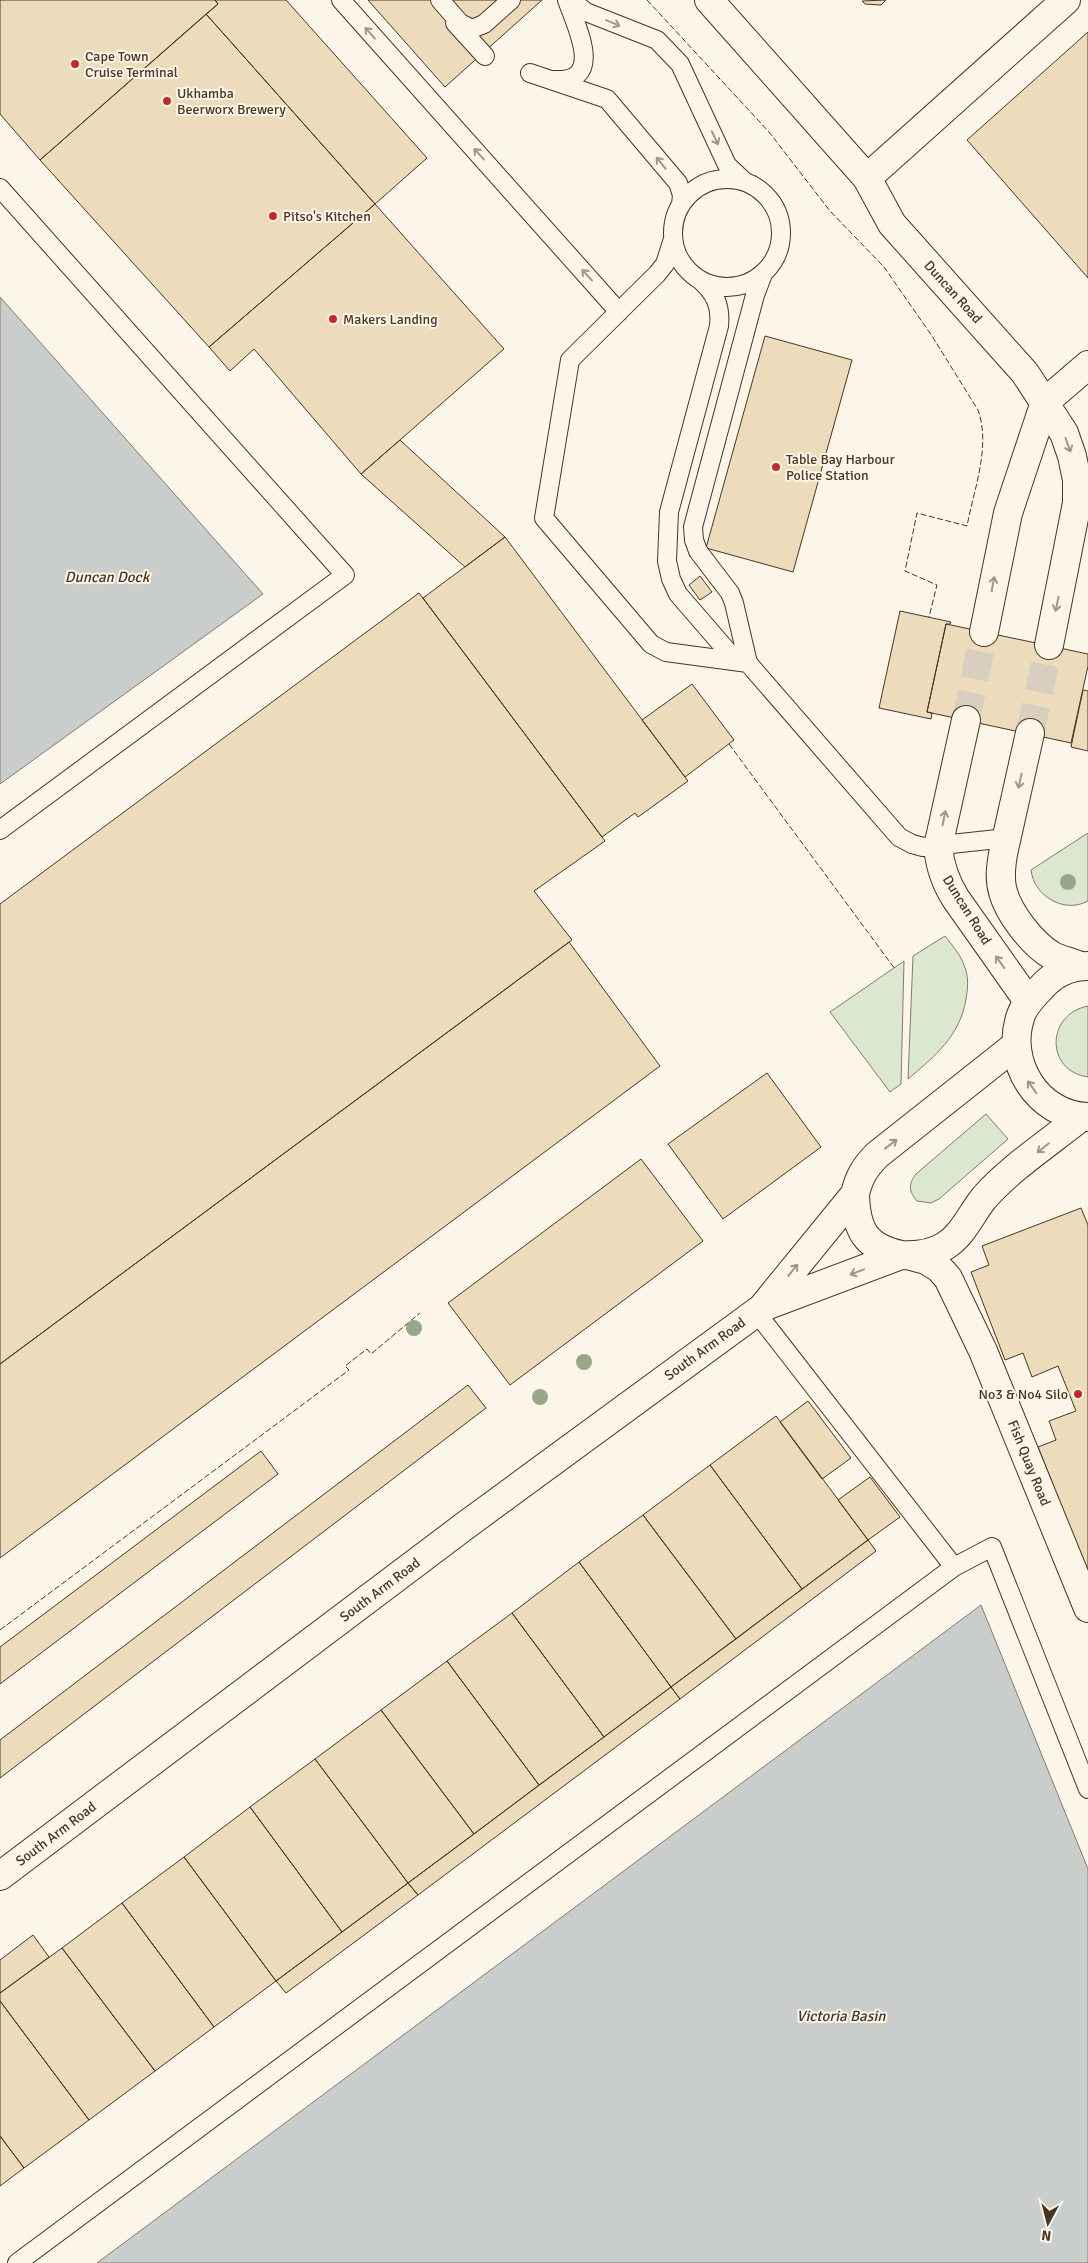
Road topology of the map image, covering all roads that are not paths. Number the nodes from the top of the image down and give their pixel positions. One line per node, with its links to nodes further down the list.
1 (341, 0): 18 (lane, one-way to 1)
2 (435, 0): 8 (lane)
3 (440, 0): 4 (lane)
4 (511, 0)
5 (569, 0): 10 (lane); 12 (lane, one-way to 12)
6 (709, 0): 11 (street, Duncan Road)
7 (1066, 0): 11 (street)
8 (485, 56)
9 (530, 72): 10 (lane)
10 (553, 80): 14 (lane, one-way to 10)
11 (867, 178): 20 (street, Duncan Road)
12 (745, 182): 14 (lane); 16 (lane)
13 (0, 188): 26 (lane)
14 (681, 205): 15 (lane)
15 (673, 239): 17 (lane); 18 (lane)
16 (763, 274): 17 (lane); 23 (lane)
17 (699, 279): 23 (lane)
18 (620, 312): 23 (lane)
19 (1088, 365): 20 (street)
20 (1045, 402): 21 (street, one-way to 20); 22 (street, Duncan Road, one-way to 22)
21 (984, 632)
22 (1049, 645)
23 (742, 662): 28 (lane)
24 (966, 720): 28 (street, Duncan Road, one-way to 24)
25 (1030, 734): 27 (street, one-way to 27)
26 (0, 830)
27 (1007, 838): 28 (lane); 29 (street)
28 (938, 847): 30 (street, Duncan Road, one-way to 28)
29 (1084, 966): 30 (street)
30 (1028, 1001): 31 (street)
31 (1016, 1045): 32 (street, one-way to 31); 33 (street, South Arm Road, one-way to 31)
32 (1084, 1117): 34 (street, South Arm Road, one-way to 34)
33 (855, 1194): 34 (street, Fish Quay Road); 35 (street, South Arm Road, one-way to 33)
34 (906, 1255): 35 (street, South Arm Road, one-way to 35); 37 (street, Fish Quay Road)
35 (759, 1310): 36 (lane); 39 (street, South Arm Road)
36 (954, 1567): 38 (lane); 40 (lane)
37 (1088, 1608)
38 (1088, 1789)
39 (0, 1876)
40 (17, 2263)

